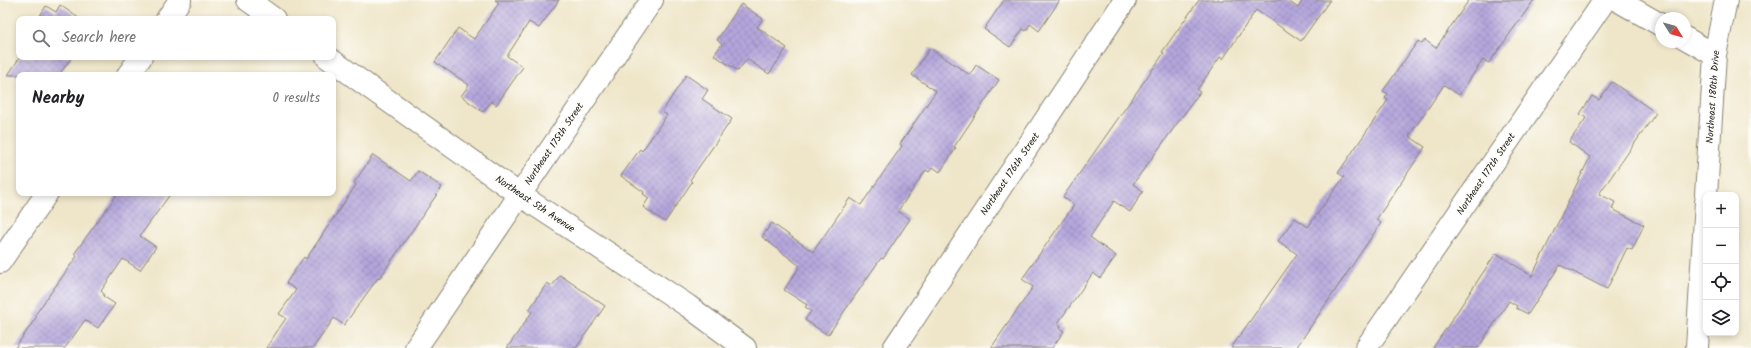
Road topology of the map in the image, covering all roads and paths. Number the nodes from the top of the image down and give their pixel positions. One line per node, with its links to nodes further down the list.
1 (180, 0): 8 (street)
2 (248, 0): 9 (street)
3 (652, 0): 17 (street, Northeast 175th Street)
4 (1125, 0): 23 (street, Northeast 176th Street)
5 (1605, 0): 24 (street, Northeast 177th Street)
6 (1617, 0): 10 (street)
7 (1726, 0): 12 (street, Northeast 180th Drive)
8 (169, 16)
9 (270, 16)
10 (1655, 22)
11 (1691, 41): 12 (street)
12 (1715, 55): 16 (street, Northeast 180th Drive)
13 (139, 60): 15 (street)
14 (331, 60): 17 (street, Northeast 5th Avenue)
15 (130, 72)
16 (1706, 192)
17 (520, 195): 21 (street, Northeast 175th Street); 22 (street, Northeast 5th Avenue)
18 (45, 196): 20 (street)
19 (1704, 228): 25 (street)
20 (0, 262)
21 (416, 348)
22 (745, 348)
23 (894, 348)
24 (1366, 348)
25 (1697, 348)

